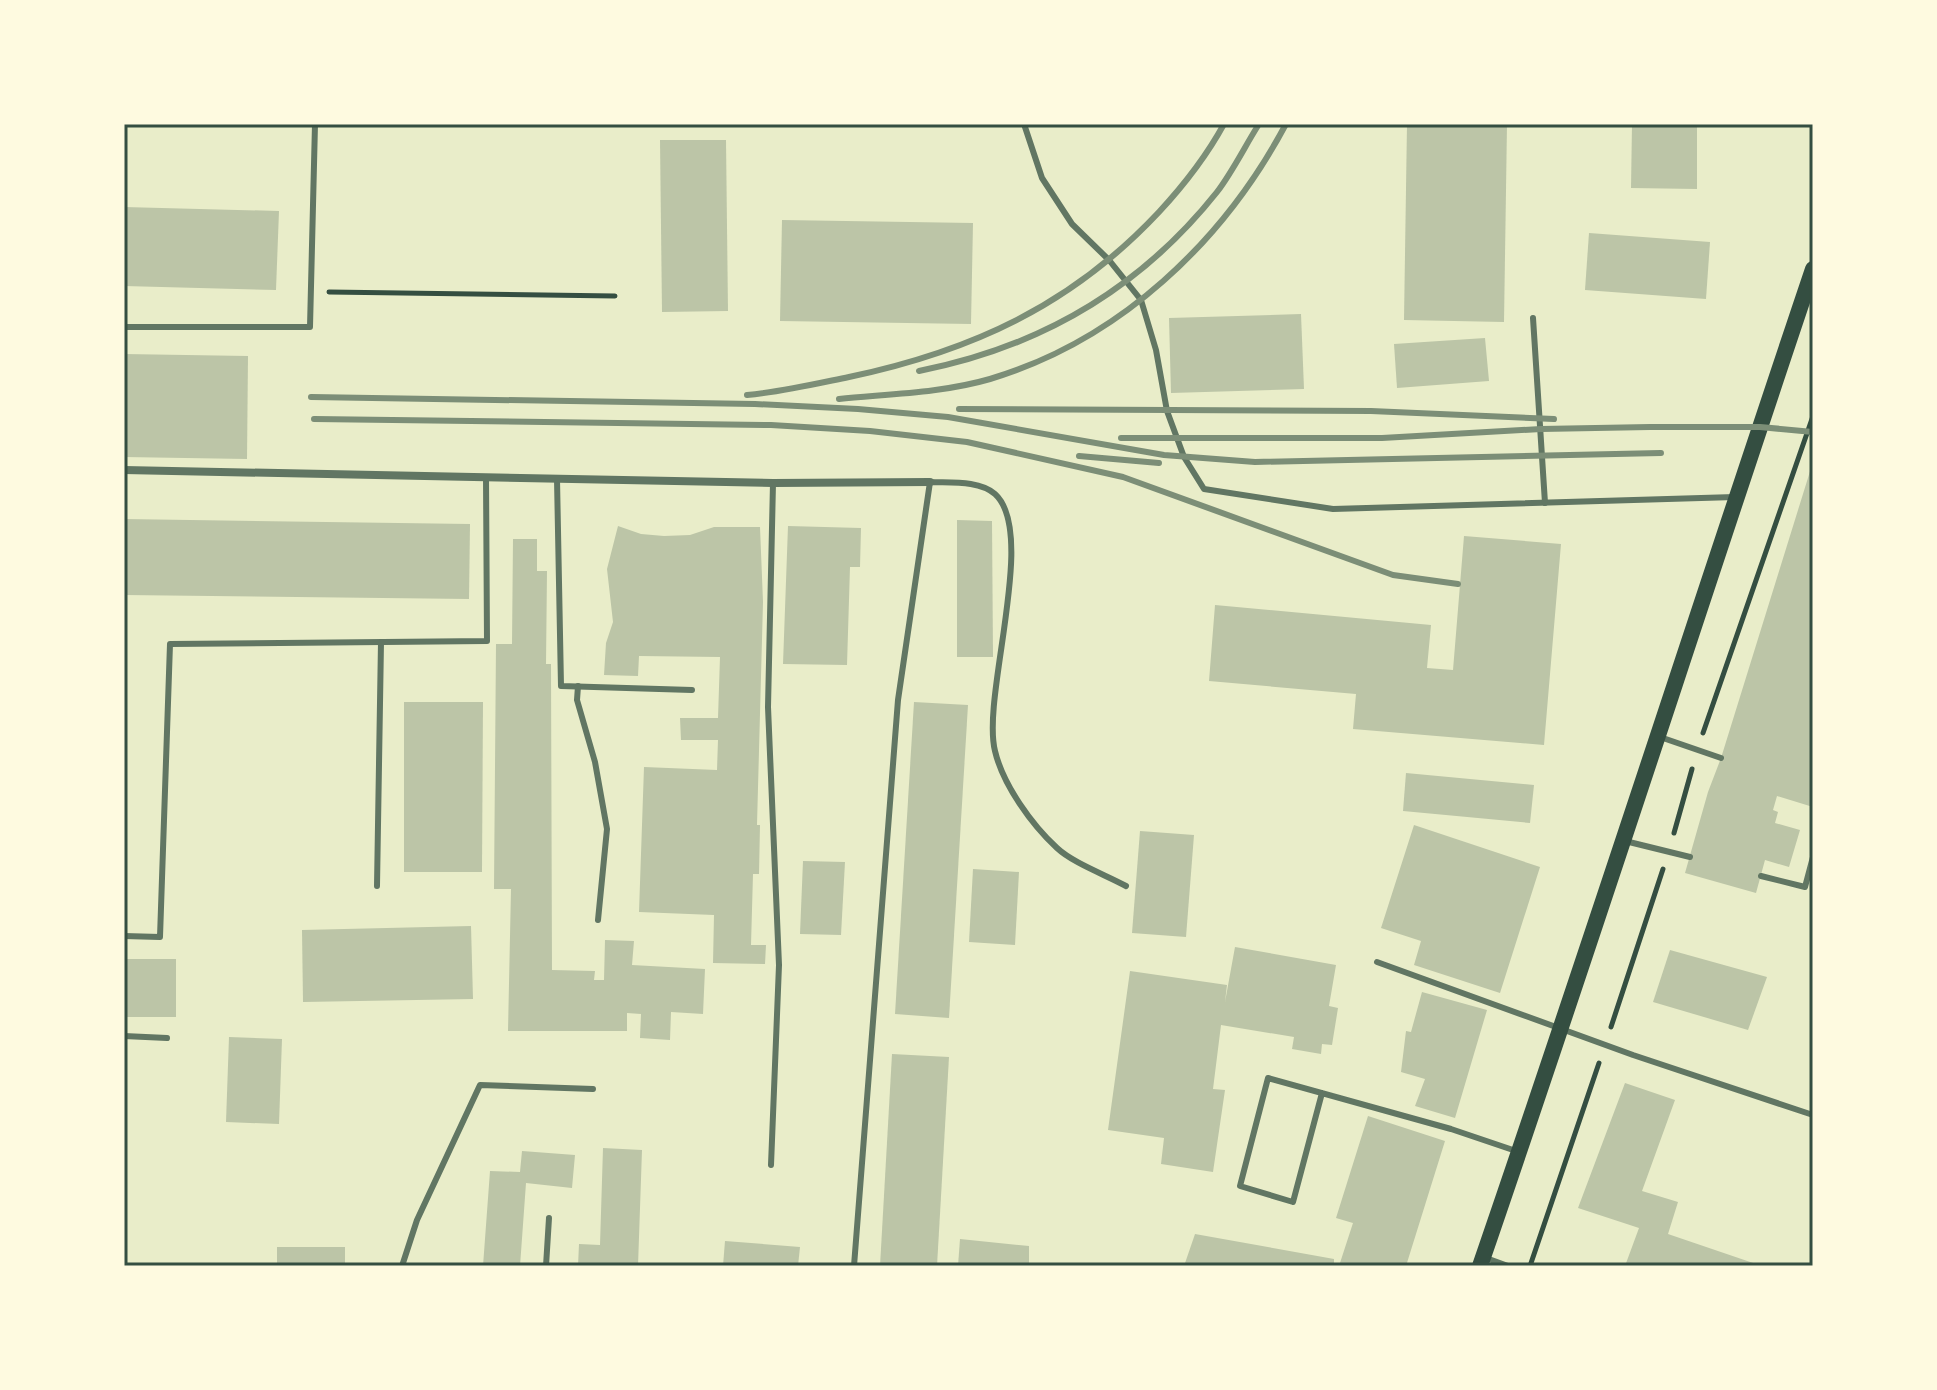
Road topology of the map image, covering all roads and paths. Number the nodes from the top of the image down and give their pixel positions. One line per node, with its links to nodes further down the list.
1 (315, 124): 4 (lane)
2 (1024, 124): 14 (lane)
3 (1813, 269): 13 (main road)
4 (311, 292): 5 (path); 7 (lane)
5 (615, 296)
6 (1533, 318): 14 (lane)
7 (124, 327)
8 (124, 470): 9 (street)
9 (486, 477): 10 (street); 15 (lane)
10 (557, 479): 12 (street); 16 (lane)
11 (930, 482): 12 (street); 25 (lane); 41 (lane)
12 (773, 483): 36 (lane)
13 (1735, 497): 14 (lane); 18 (main road)
14 (1545, 503)
15 (381, 642): 24 (lane); 27 (lane)
16 (578, 686): 17 (lane); 26 (lane)
17 (692, 690)
18 (1658, 736): 19 (lane); 20 (main road)
19 (1721, 758)
20 (1625, 841): 21 (lane); 29 (main road)
21 (1690, 857)
22 (1813, 857): 23 (lane)
23 (1761, 876)
24 (377, 886)
25 (1126, 886)
26 (598, 920)
27 (124, 936)
28 (1377, 962): 29 (lane)
29 (1560, 1028): 34 (lane); 35 (main road)
30 (124, 1036): 31 (lane)
31 (167, 1038)
32 (593, 1089): 39 (lane)
33 (1322, 1093): 33 (lane); 35 (lane)
34 (1813, 1115)
35 (1519, 1152): 38 (main road)
36 (771, 1165)
37 (549, 1218): 40 (lane)
38 (1481, 1262): 42 (lane)
39 (402, 1266)
40 (546, 1266)
41 (854, 1266)
42 (1508, 1266)

